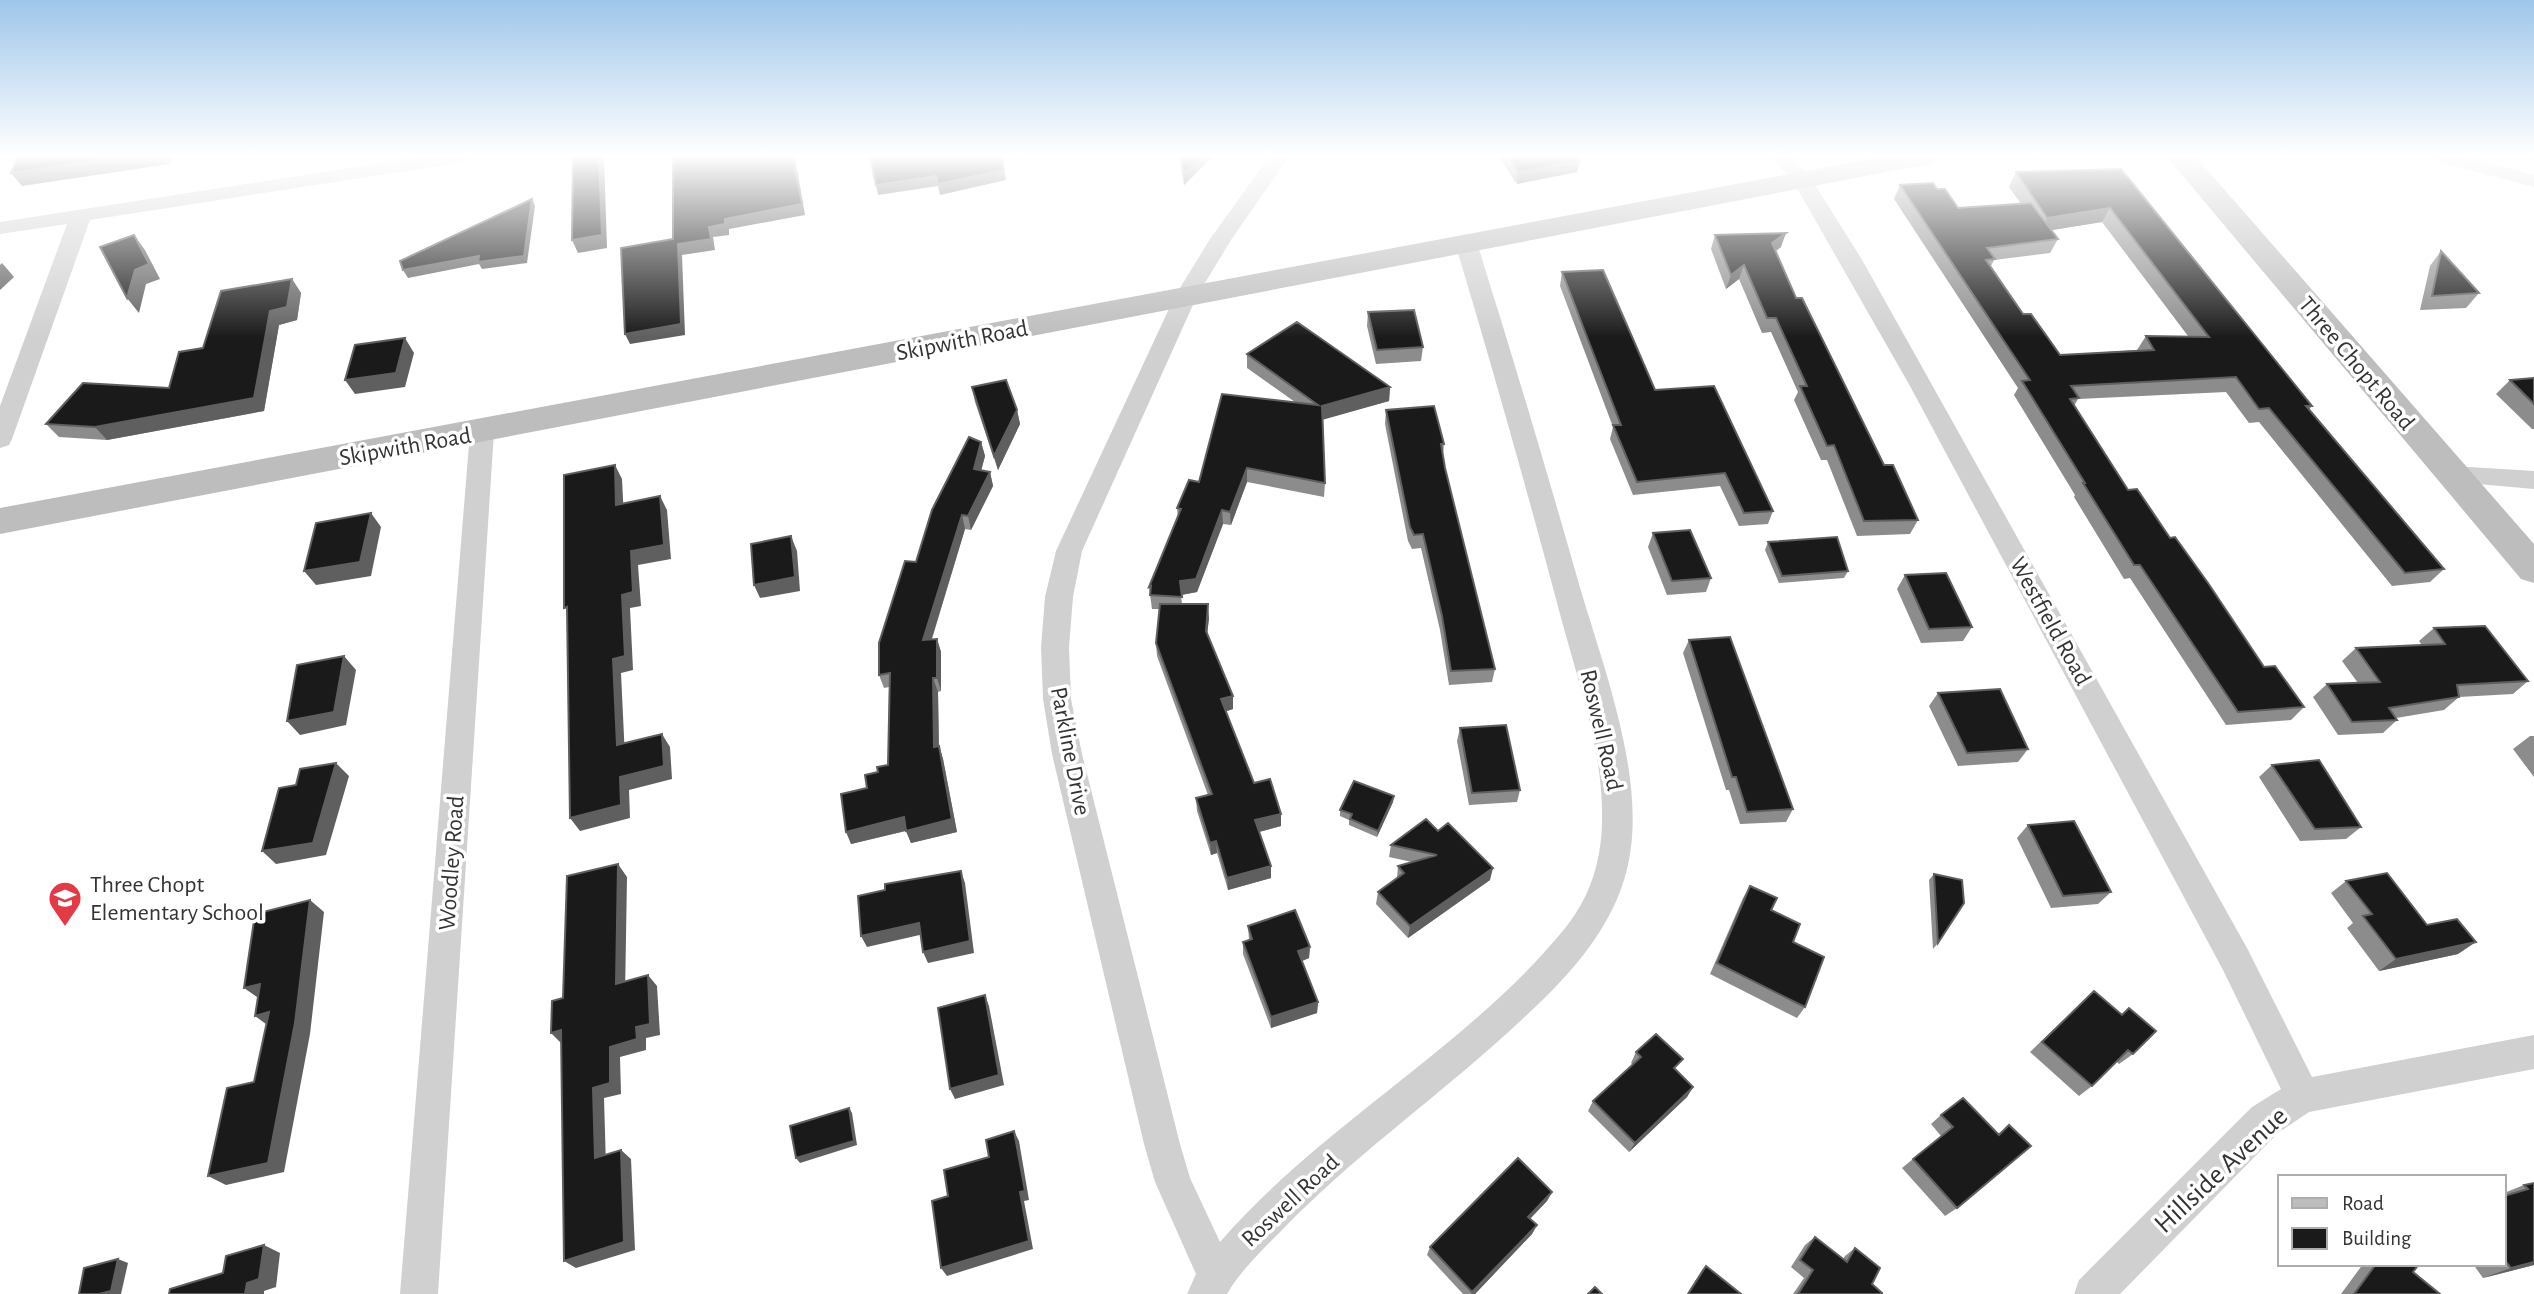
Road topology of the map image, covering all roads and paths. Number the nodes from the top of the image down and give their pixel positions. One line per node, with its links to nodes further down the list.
1 (72, 217): 7 (street)
2 (80, 217): 11 (street)
3 (1236, 217): 9 (street, Parkline Drive)
4 (1577, 217): 8 (main road, Skipwith Road)
5 (1823, 217): 17 (street, Westfield Road)
6 (2233, 217): 12 (main road, Three Chopt Road)
7 (0, 229)
8 (1466, 243): 9 (main road, Skipwith Road); 18 (street, Roswell Road)
9 (1186, 296): 10 (main road, Skipwith Road); 18 (street, Parkline Drive)
10 (481, 432): 14 (main road, Skipwith Road); 19 (street, Woodley Road)
11 (0, 439)
12 (2453, 475): 13 (street); 15 (main road, Three Chopt Road)
13 (2534, 480)
14 (0, 521)
15 (2534, 569)
16 (2534, 1052): 17 (street, Hillside Avenue)
17 (2303, 1096): 20 (street, Hillside Avenue)
18 (1211, 1285)
19 (419, 1294)
20 (2092, 1294)

